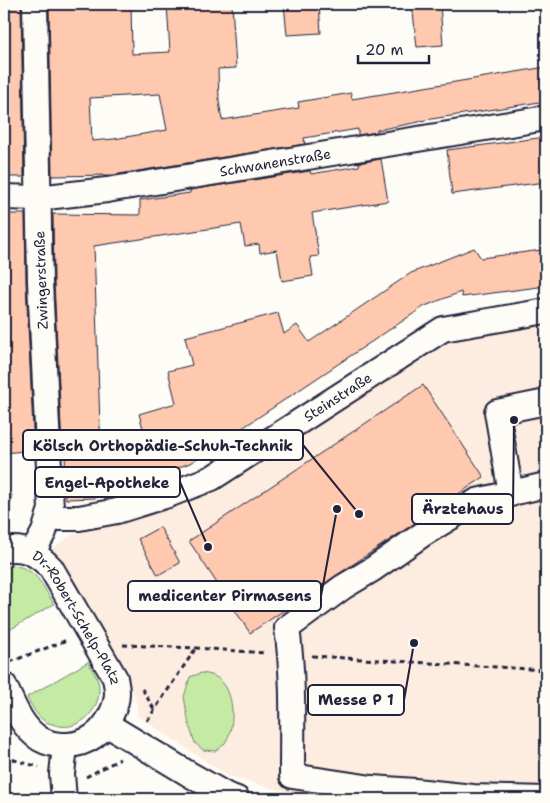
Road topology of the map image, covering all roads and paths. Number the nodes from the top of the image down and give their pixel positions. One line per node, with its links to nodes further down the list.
1 (35, 4): 4 (street, Zwingerstraße)
2 (546, 118): 4 (street, Schwanenstraße)
3 (4, 197): 4 (street, Schwanenstraße)
4 (38, 198): 9 (street, Zwingerstraße)
5 (546, 312): 9 (street, Steinstraße)
6 (546, 402): 8 (street)
7 (546, 485): 8 (street)
8 (511, 494): 12 (street)
9 (49, 516): 11 (street, Zwingerstraße)
10 (4, 550): 11 (street, Dr.-Robert-Schelp-Platz)
11 (32, 552): 16 (street, Dr.-Robert-Schelp-Platz)
12 (290, 655): 13 (path); 20 (street)
13 (546, 670)
14 (4, 685): 15 (street)
15 (13, 724): 17 (street)
16 (106, 724): 17 (street, Dr.-Robert-Schelp-Platz); 19 (street)
17 (65, 746): 18 (street)
18 (64, 799)
19 (237, 799)
20 (546, 799)

